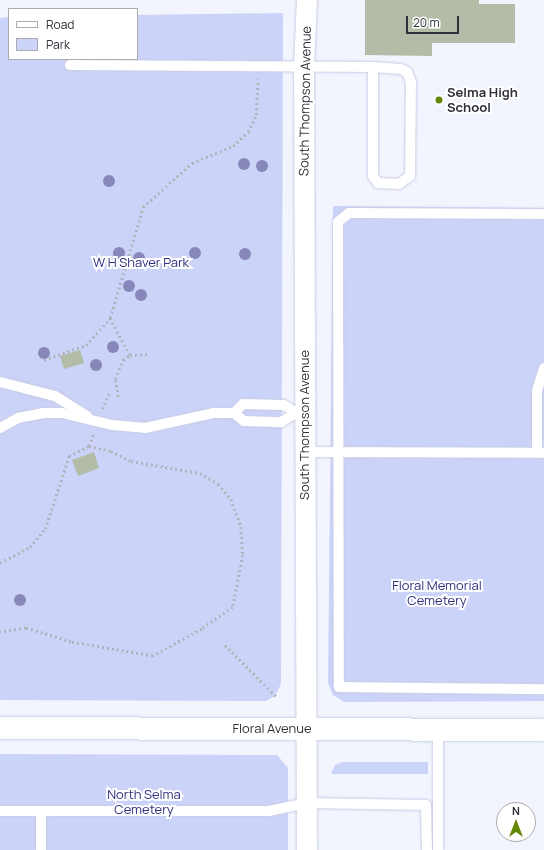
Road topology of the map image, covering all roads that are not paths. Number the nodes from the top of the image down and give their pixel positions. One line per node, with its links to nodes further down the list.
1 (307, 0): 4 (street, South Thompson Avenue)
2 (70, 65): 4 (lane)
3 (373, 67): 3 (lane); 4 (lane)
4 (304, 68): 9 (street, South Thompson Avenue)
5 (544, 214): 13 (lane)
6 (544, 368): 14 (lane)
7 (0, 382): 10 (lane)
8 (234, 413): 9 (lane); 9 (lane); 10 (lane)
9 (300, 413): 12 (street, South Thompson Avenue)
10 (90, 418): 11 (lane)
11 (0, 428)
12 (304, 452): 13 (lane); 17 (street, South Thompson Avenue)
13 (339, 452): 14 (lane); 15 (lane)
14 (540, 453)
15 (544, 689)
16 (0, 728): 17 (main road, Floral Avenue)
17 (306, 728): 18 (main road, Floral Avenue); 20 (street, South Thompson Avenue)
18 (438, 730): 19 (main road, Floral Avenue); 26 (lane)
19 (544, 730)
20 (307, 803): 22 (lane); 24 (street, South Thompson Avenue); 25 (lane)
21 (0, 811): 22 (lane)
22 (41, 811): 23 (lane)
23 (41, 850)
24 (307, 850)
25 (427, 850)
26 (438, 850)

